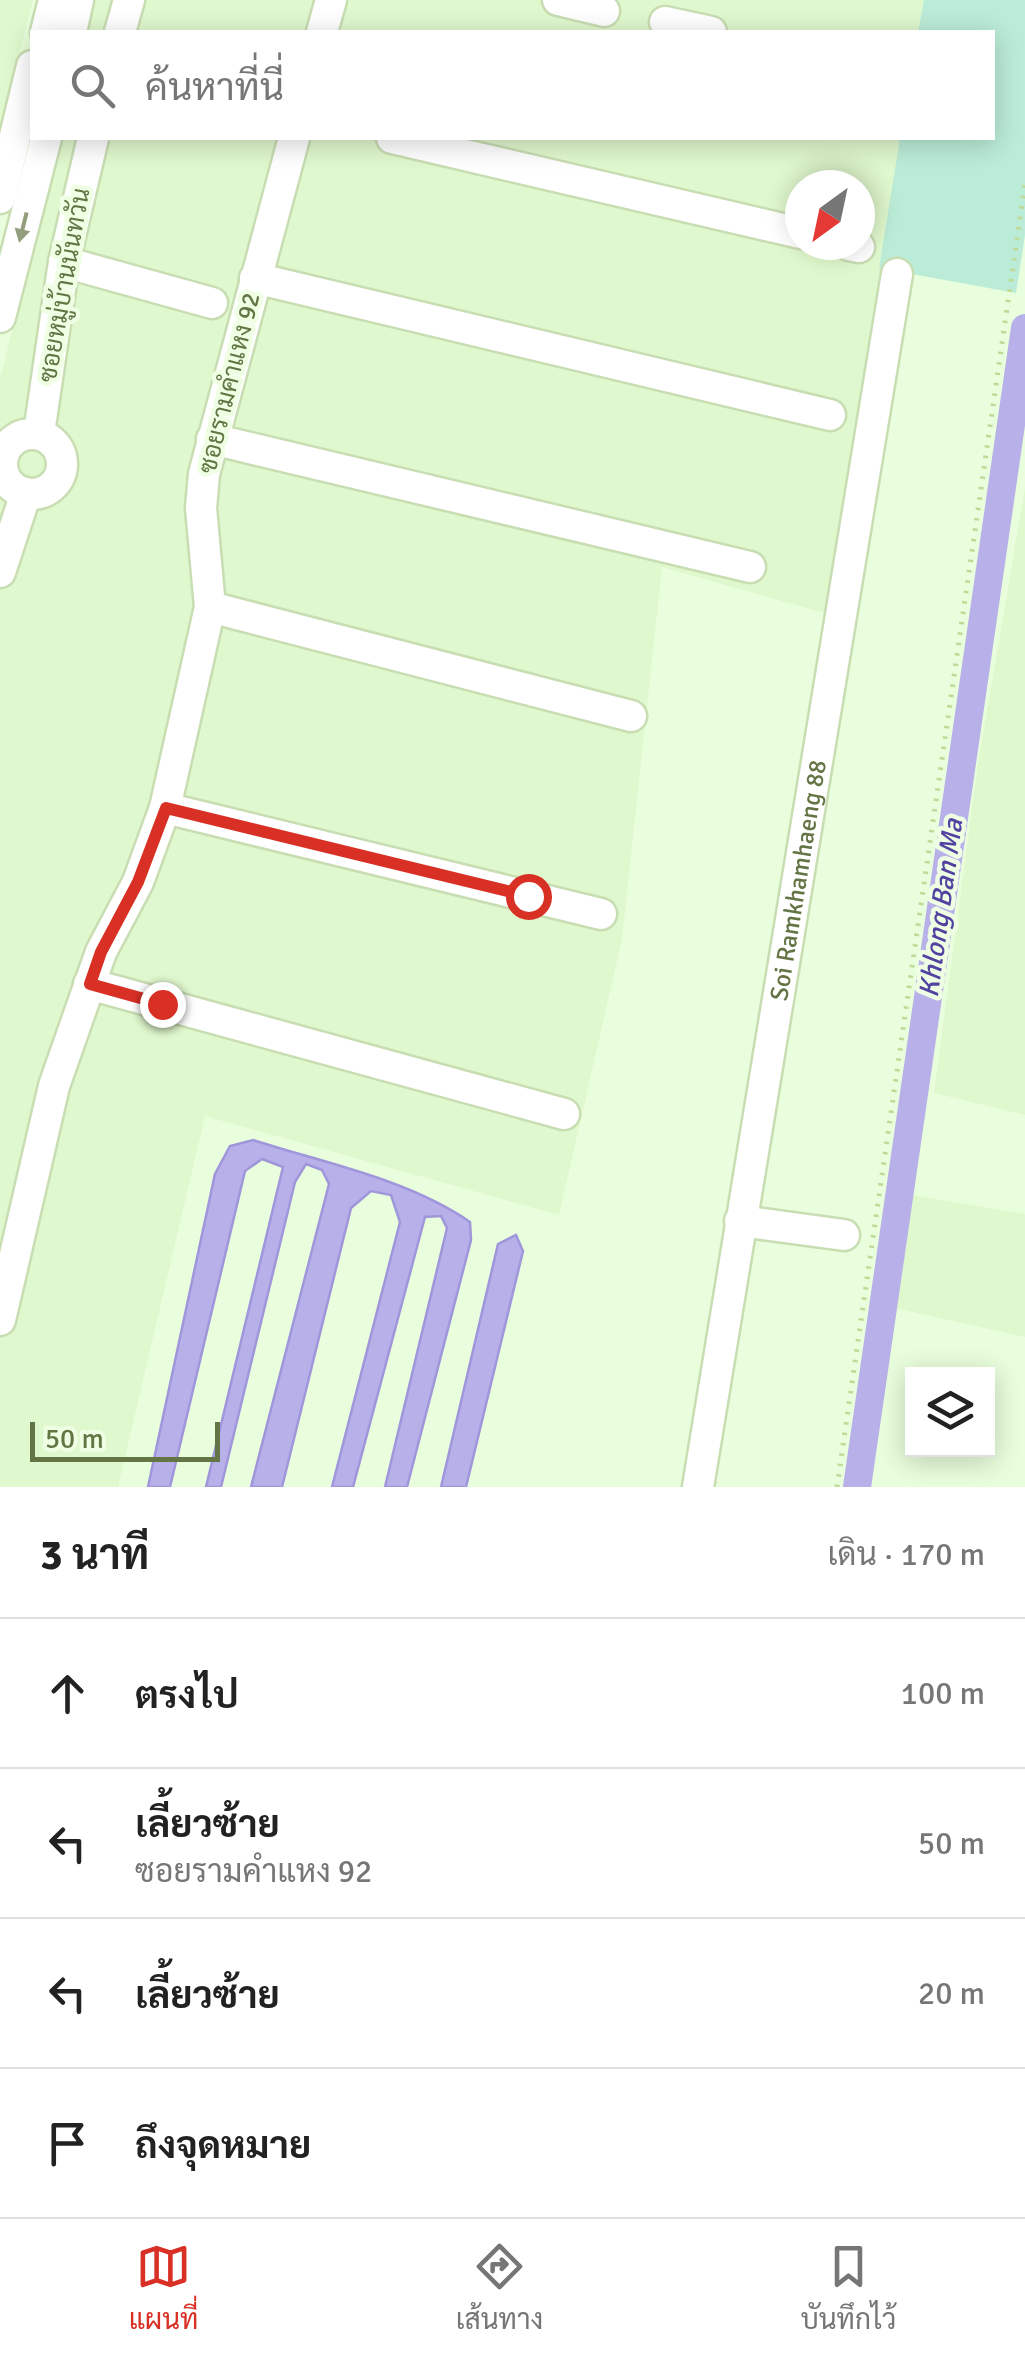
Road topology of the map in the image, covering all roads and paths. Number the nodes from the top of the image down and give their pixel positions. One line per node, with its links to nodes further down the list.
1 (54, 0): 8 (street)
2 (78, 0): 9 (street)
3 (129, 0): 10 (street)
4 (331, 0): 11 (street)
5 (558, 0): 6 (street)
6 (608, 14)
7 (663, 18): 12 (street)
8 (46, 30)
9 (71, 30)
10 (121, 30)
11 (323, 30)
12 (704, 30)
13 (30, 74): 19 (street)
14 (45, 140): 25 (street, one-way to 25)
15 (93, 140): 21 (street, ซอยหมู่บ้านนันทวัน)
16 (293, 140): 23 (street, ซอยรามคําแหง 92)
17 (400, 140): 20 (street)
18 (1025, 184): 42 (path)
19 (0, 198)
20 (785, 230)
21 (64, 262): 24 (street); 27 (street, ซอยหมู่บ้านนันทวัน)
22 (897, 274): 38 (street, Soi Ramkhamhaeng 88)
23 (256, 278): 26 (street); 28 (street, ซอยรามคําแหง 92)
24 (212, 303)
25 (0, 318)
26 (830, 416)
27 (39, 433): 29 (street); 29 (street)
28 (212, 439): 30 (street); 32 (street, ซอยรามคําแหง 92)
29 (26, 493): 31 (street)
30 (750, 567)
31 (0, 572)
32 (210, 606): 33 (street); 34 (street, ซอยรามคําแหง 92)
33 (631, 716)
34 (166, 808): 35 (street); 36 (street, ซอยรามคําแหง 92)
35 (601, 914)
36 (90, 984): 37 (street); 40 (street, ซอยรามคําแหง 92)
37 (564, 1114)
38 (740, 1221): 39 (street); 41 (street, Soi Ramkhamhaeng 88)
39 (844, 1235)
40 (0, 1320)
41 (698, 1487)
42 (837, 1487)

